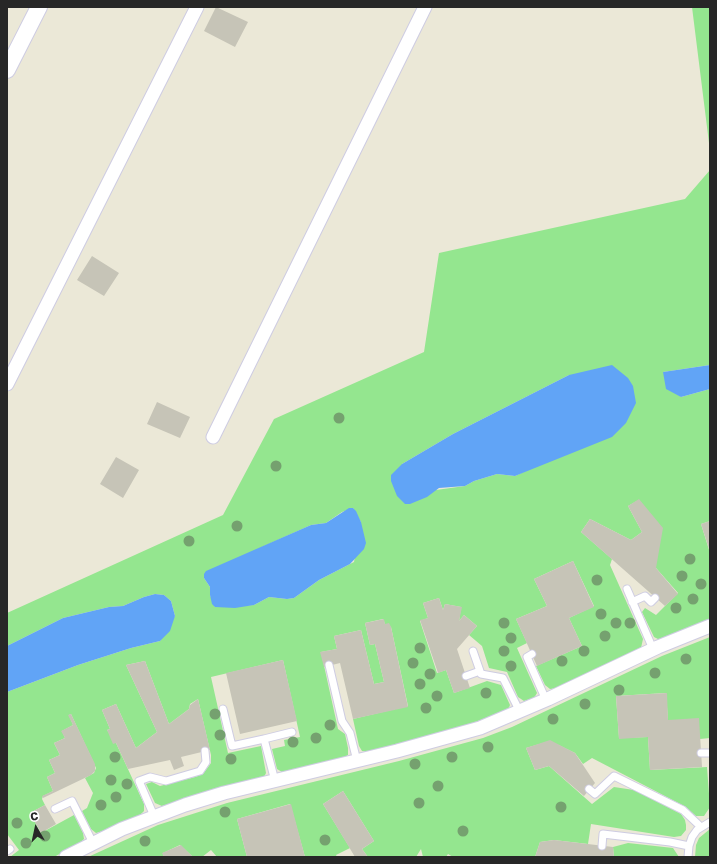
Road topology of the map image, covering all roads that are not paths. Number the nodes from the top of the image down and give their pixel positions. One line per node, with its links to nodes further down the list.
1 (39, 7): 4 (street)
2 (197, 7): 5 (street)
3 (425, 7): 6 (street)
4 (7, 70)
5 (7, 384)
6 (213, 437)
7 (627, 589): 9 (lane)
8 (655, 598): 9 (lane)
9 (632, 602): 11 (lane)
10 (710, 626): 11 (street)
11 (653, 649): 17 (street)
12 (473, 651): 15 (lane)
13 (532, 654): 17 (lane)
14 (329, 665): 25 (lane)
15 (480, 671): 16 (lane); 19 (lane)
16 (466, 676)
17 (546, 700): 19 (street)
18 (223, 709): 21 (lane)
19 (520, 712): 25 (street)
20 (292, 732): 21 (lane)
21 (264, 739): 26 (lane)
22 (205, 751): 29 (lane)
23 (701, 753): 24 (lane)
24 (710, 753)
25 (357, 761): 26 (street)
26 (275, 781): 29 (street)
27 (589, 789): 31 (lane)
28 (56, 810): 32 (lane)
29 (154, 816): 32 (street)
30 (710, 822): 31 (lane)
31 (701, 827): 34 (lane)
32 (93, 843): 35 (street)
33 (602, 846): 34 (lane)
34 (688, 846): 36 (lane)
35 (66, 857)
36 (688, 857)

